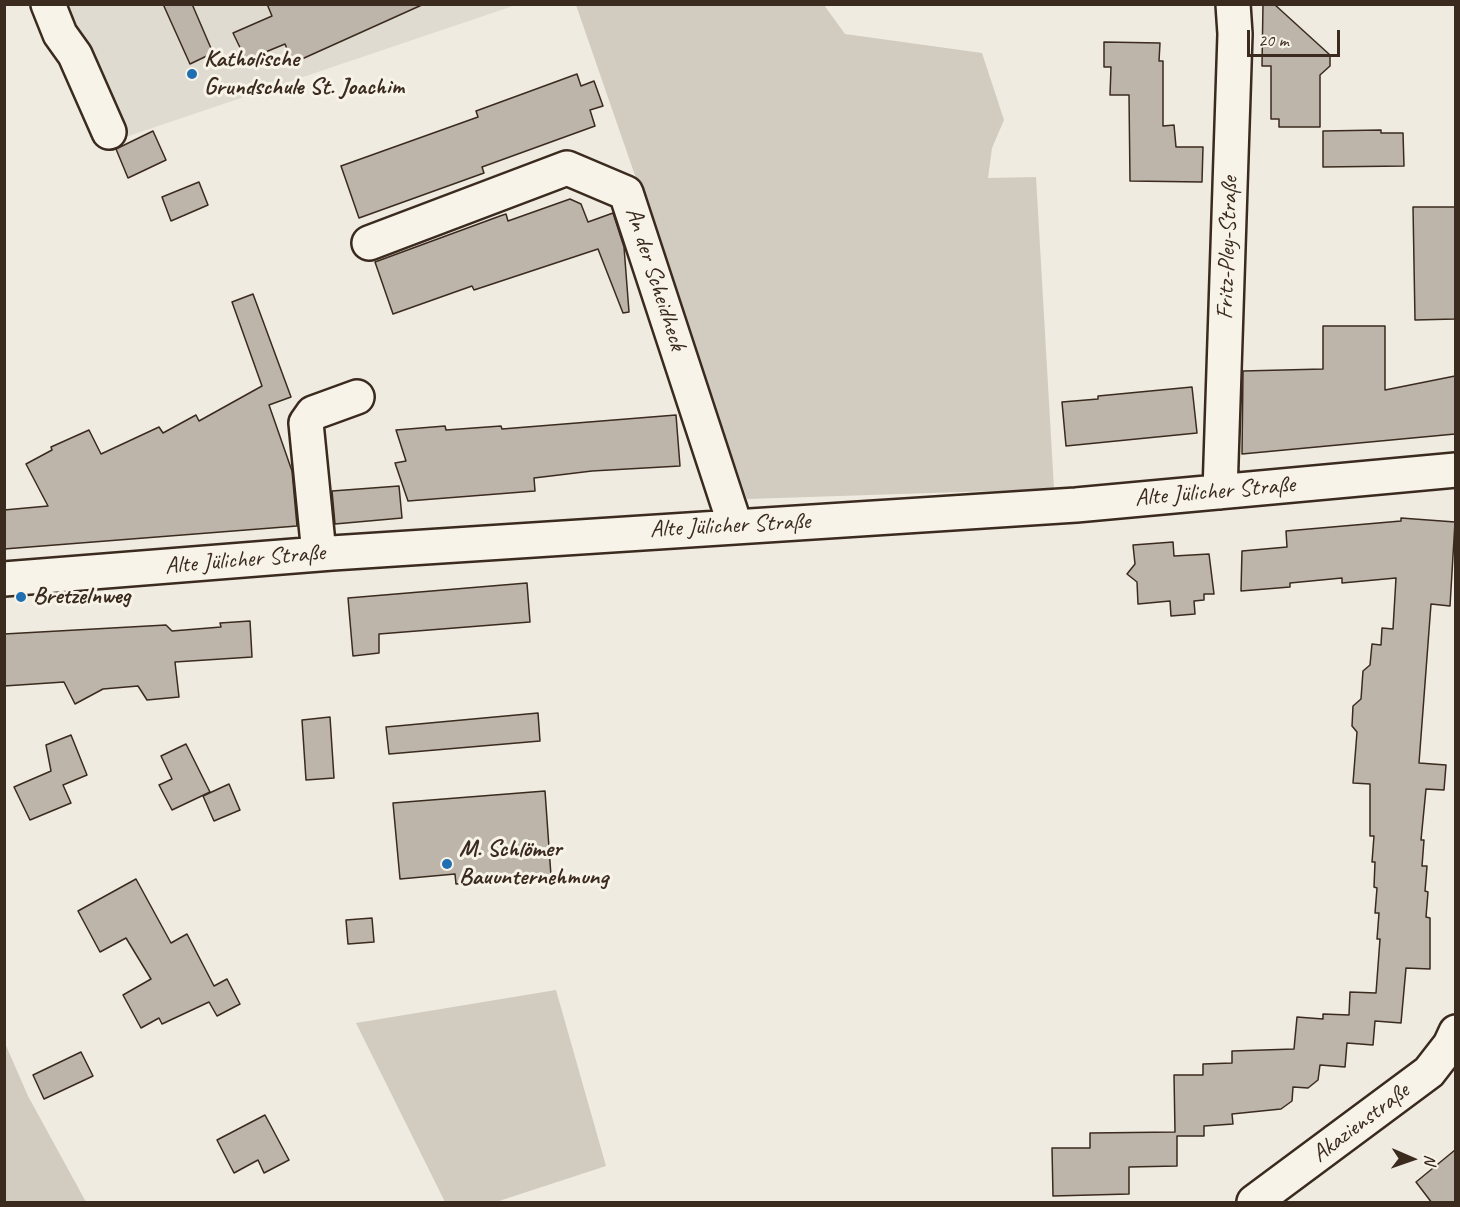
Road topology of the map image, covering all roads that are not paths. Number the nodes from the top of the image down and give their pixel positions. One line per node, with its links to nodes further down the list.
1 (48, 4): 3 (street)
2 (1233, 4): 7 (street, Fritz-Pley-Straße)
3 (109, 132)
4 (369, 243): 8 (street, An der Scheidheck)
5 (357, 397): 9 (street)
6 (1455, 470): 7 (street, Alte Jülicher Straße)
7 (1220, 492): 8 (street, Alte Jülicher Straße)
8 (735, 525): 9 (street, Alte Jülicher Straße)
9 (319, 554): 10 (street, Alte Jülicher Straße)
10 (4, 579)
11 (1455, 1032): 12 (street, Akazienstraße)
12 (1254, 1203)

